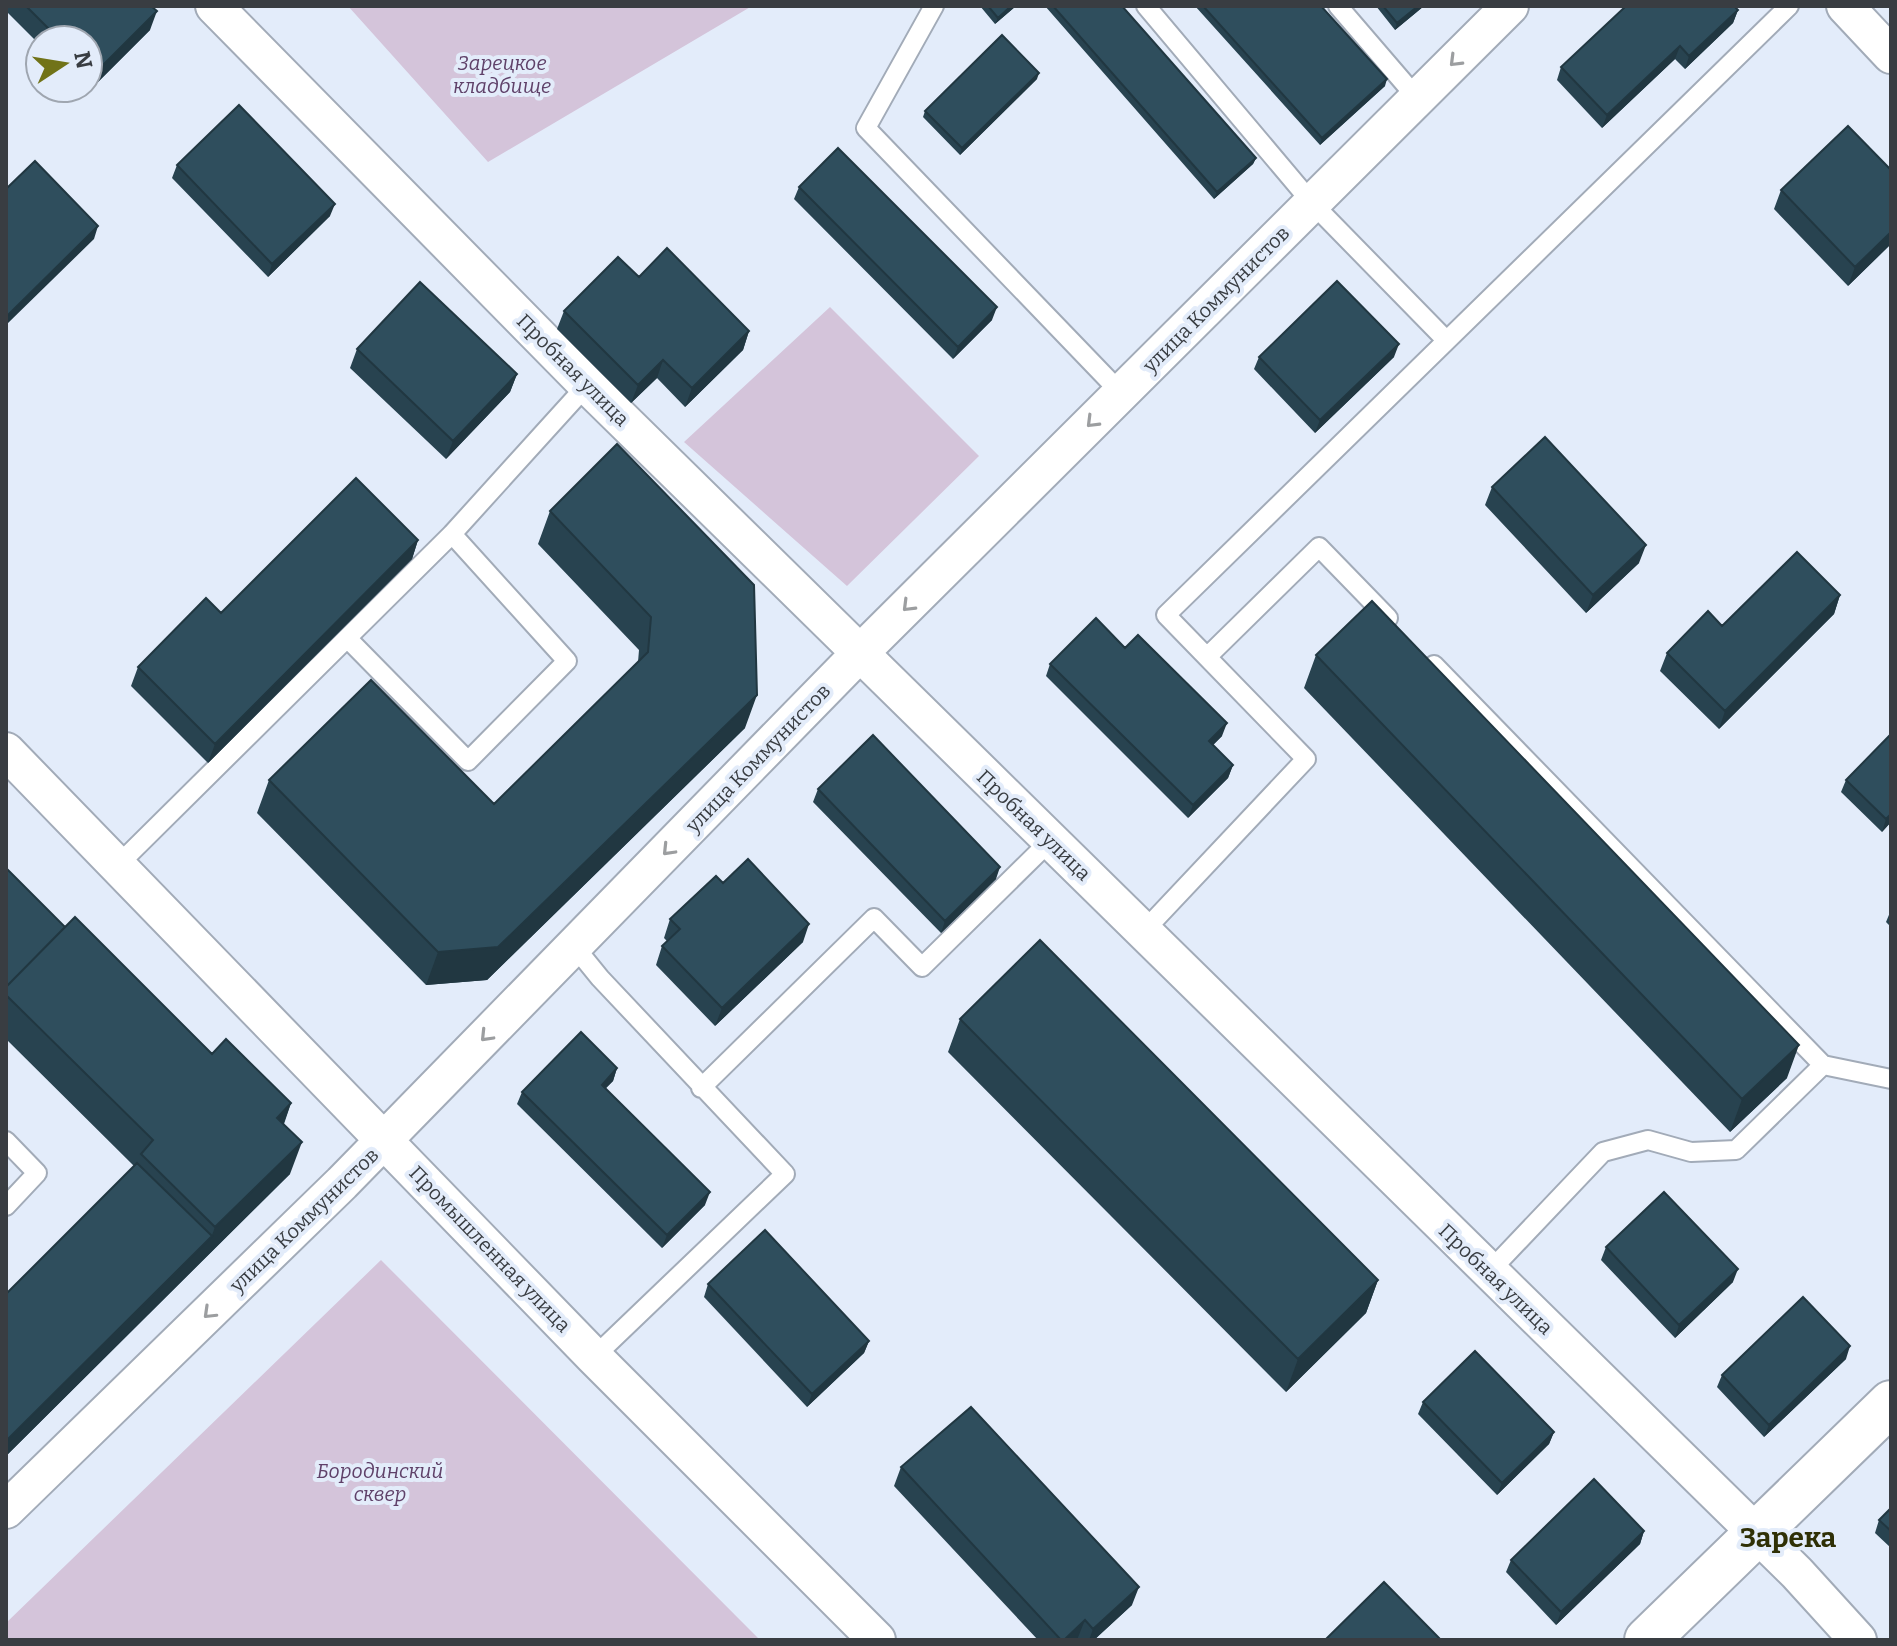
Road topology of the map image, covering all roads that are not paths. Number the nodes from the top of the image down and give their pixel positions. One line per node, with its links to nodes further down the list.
1 (214, 6): 12 (street, Пробная улица)
2 (934, 6): 13 (lane)
3 (1146, 6): 10 (lane)
4 (1338, 6): 9 (lane)
5 (1510, 6): 9 (street, улица Коммунистов, one-way to 9)
6 (1789, 6): 11 (lane)
7 (1845, 6): 8 (street)
8 (1882, 39)
9 (1417, 98): 10 (street, улица Коммунистов)
10 (1312, 203): 11 (lane); 13 (street, улица Коммунистов)
11 (1446, 340): 17 (lane)
12 (587, 385): 14 (lane); 16 (street, Пробная улица)
13 (1121, 393): 16 (street, улица Коммунистов, one-way to 16)
14 (452, 534): 15 (lane); 15 (lane)
15 (347, 638): 20 (lane)
16 (859, 654): 19 (street, Пробная улица); 22 (street, улица Коммунистов, one-way to 22)
17 (1207, 657): 21 (lane); 23 (lane)
18 (6, 752): 20 (street, Промышленная улица)
19 (1050, 841): 21 (street, Пробная улица); 25 (lane)
20 (117, 866): 26 (street, Промышленная улица)
21 (1143, 932): 29 (street, Пробная улица)
22 (574, 946): 25 (lane); 26 (street, улица Коммунистов, one-way to 26)
23 (1823, 1065): 24 (lane); 29 (lane)
24 (1891, 1079)
25 (701, 1088): 30 (lane)
26 (385, 1140): 30 (street, Промышленная улица); 32 (street, улица Коммунистов, one-way to 32)
27 (6, 1141): 28 (lane)
28 (6, 1206)
29 (1489, 1272): 33 (street, Пробная улица)
30 (594, 1357): 34 (street, Промышленная улица)
31 (1891, 1403): 33 (street)
32 (6, 1510)
33 (1756, 1534): 35 (street); 36 (street, Пробная улица)
34 (877, 1640)
35 (1647, 1640)
36 (1858, 1640)

